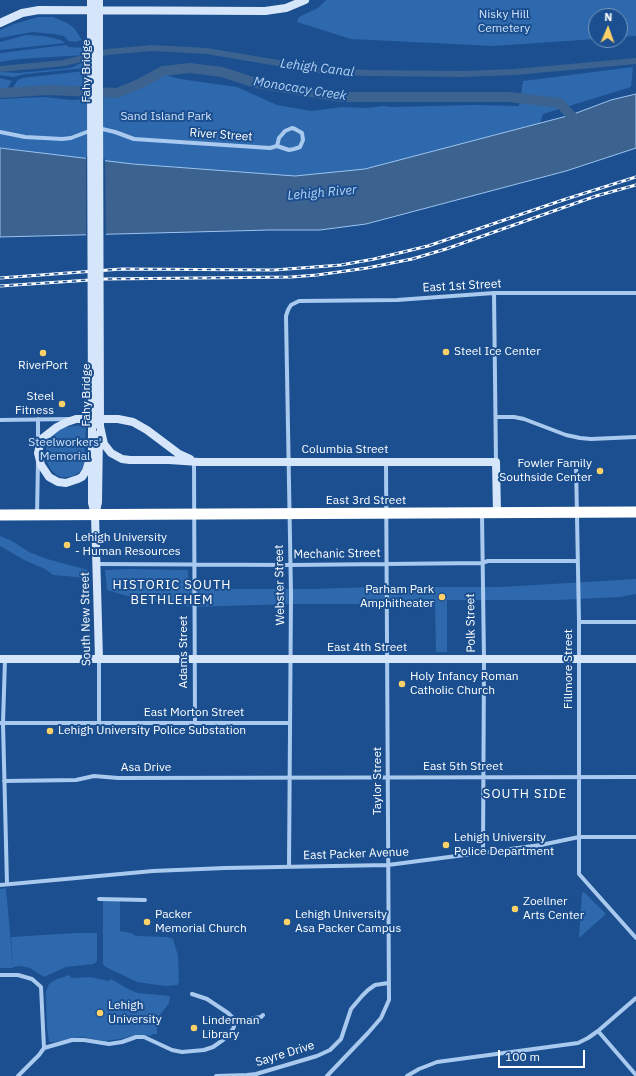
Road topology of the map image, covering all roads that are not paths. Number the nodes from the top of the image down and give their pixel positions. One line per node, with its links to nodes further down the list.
1 (91, 0): 4 (main road)
2 (99, 0): 4 (main road)
3 (305, 0): 4 (main road)
4 (95, 13): 5 (main road); 15 (main road, Fahy Bridge, bridge)
5 (0, 23)
6 (0, 132): 7 (street, River Street)
7 (277, 146): 7 (street, River Street)
8 (636, 292): 9 (street, East 1st Street)
9 (494, 293): 10 (street, East 1st Street); 11 (street)
10 (291, 305): 20 (street, Webster Street)
11 (496, 417): 16 (street); 22 (street)
12 (38, 419): 13 (street); 14 (street); 18 (street)
13 (76, 419): 18 (main road); 19 (main road)
14 (0, 420)
15 (96, 426): 17 (main road, Fahy Bridge); 19 (main road, Columbia Street); 33 (main road, Fahy Bridge)
16 (636, 437)
17 (92, 452): 18 (main road); 33 (main road, Fahy Bridge)
18 (38, 454): 32 (street)
19 (194, 462): 20 (main road, Columbia Street); 29 (street, Adams Street)
20 (289, 462): 21 (main road, Columbia Street); 30 (street, Webster Street)
21 (386, 462): 22 (main road, Columbia Street); 25 (street, Taylor Street)
22 (496, 462): 27 (main road)
23 (576, 464): 28 (street, Fillmore Street)
24 (636, 512): 28 (highway, East 3rd Street)
25 (386, 513): 26 (highway, East 3rd Street); 30 (highway, East 3rd Street); 35 (street, Taylor Street)
26 (482, 513): 27 (highway, East 3rd Street); 36 (street, Polk Street)
27 (497, 513): 28 (highway, East 3rd Street)
28 (577, 513): 34 (street, Fillmore Street)
29 (194, 514): 30 (highway, East 3rd Street); 33 (highway, East 3rd Street); 38 (street, Adams Street)
30 (288, 514): 39 (street, Webster Street)
31 (0, 515): 32 (highway, East 3rd Street)
32 (37, 515): 33 (highway, East 3rd Street)
33 (95, 515): 37 (main road, South New Street)
34 (578, 561): 36 (street, Mechanic Street); 40 (street, Fillmore Street)
35 (387, 563): 36 (street, Mechanic Street); 39 (street, Mechanic Street); 48 (street, Taylor Street)
36 (482, 563): 49 (street, Polk Street)
37 (96, 564): 38 (street, Mechanic Street); 43 (main road, South New Street)
38 (194, 565): 39 (street, Mechanic Street); 44 (street, Adams Street)
39 (290, 565): 45 (street, Webster Street)
40 (579, 622): 41 (street); 46 (street, Fillmore Street)
41 (636, 622)
42 (2, 659): 43 (main road, East 4th Street); 50 (street)
43 (99, 659): 44 (main road, East 4th Street); 51 (street, South New Street)
44 (194, 659): 45 (main road, East 4th Street); 52 (street, Adams Street)
45 (290, 659): 48 (main road, East 4th Street); 53 (street, Webster Street)
46 (579, 659): 47 (main road, East 4th Street); 49 (main road, East 4th Street); 57 (street, Fillmore Street)
47 (636, 659)
48 (387, 660): 49 (main road, East 4th Street); 55 (street, Taylor Street)
49 (484, 660): 56 (street, Polk Street)
50 (1, 723): 51 (street, East Morton Street); 59 (street)
51 (99, 723): 52 (street, East Morton Street)
52 (195, 723): 53 (street, East Morton Street)
53 (290, 723): 54 (street, Webster Street)
54 (289, 777): 55 (street, East 5th Street); 59 (street, Asa Drive); 63 (street, Webster Street)
55 (388, 777): 56 (street, East 5th Street); 64 (street, Taylor Street)
56 (484, 777): 57 (street, East 5th Street); 62 (street, Polk Street)
57 (579, 777): 58 (street, East 5th Street); 60 (street, Fillmore Street)
58 (636, 777)
59 (4, 781): 65 (street)
60 (579, 837): 61 (street, East Packer Avenue); 62 (street, East Packer Avenue); 69 (street, Fillmore Street)
61 (636, 837)
62 (483, 853): 64 (street, East Packer Avenue)
63 (289, 866): 64 (street, East Packer Avenue); 65 (street, East Packer Avenue)
64 (388, 866): 71 (street, Taylor Street)
65 (6, 884): 66 (street, East Packer Avenue)
66 (0, 885)
67 (99, 900): 68 (street)
68 (146, 900)
69 (636, 938)
70 (0, 975): 77 (street)
71 (388, 983): 81 (street, Sayre Drive); 82 (street, Taylor Street)
72 (192, 994): 75 (street)
73 (636, 998): 76 (street)
74 (262, 1015): 75 (street)
75 (236, 1021): 77 (street)
76 (598, 1031): 78 (street); 83 (street)
77 (44, 1048): 79 (street)
78 (636, 1075)
79 (18, 1076)
80 (216, 1076): 81 (street, Sayre Drive)
81 (247, 1076)
82 (327, 1076)
83 (406, 1076)

